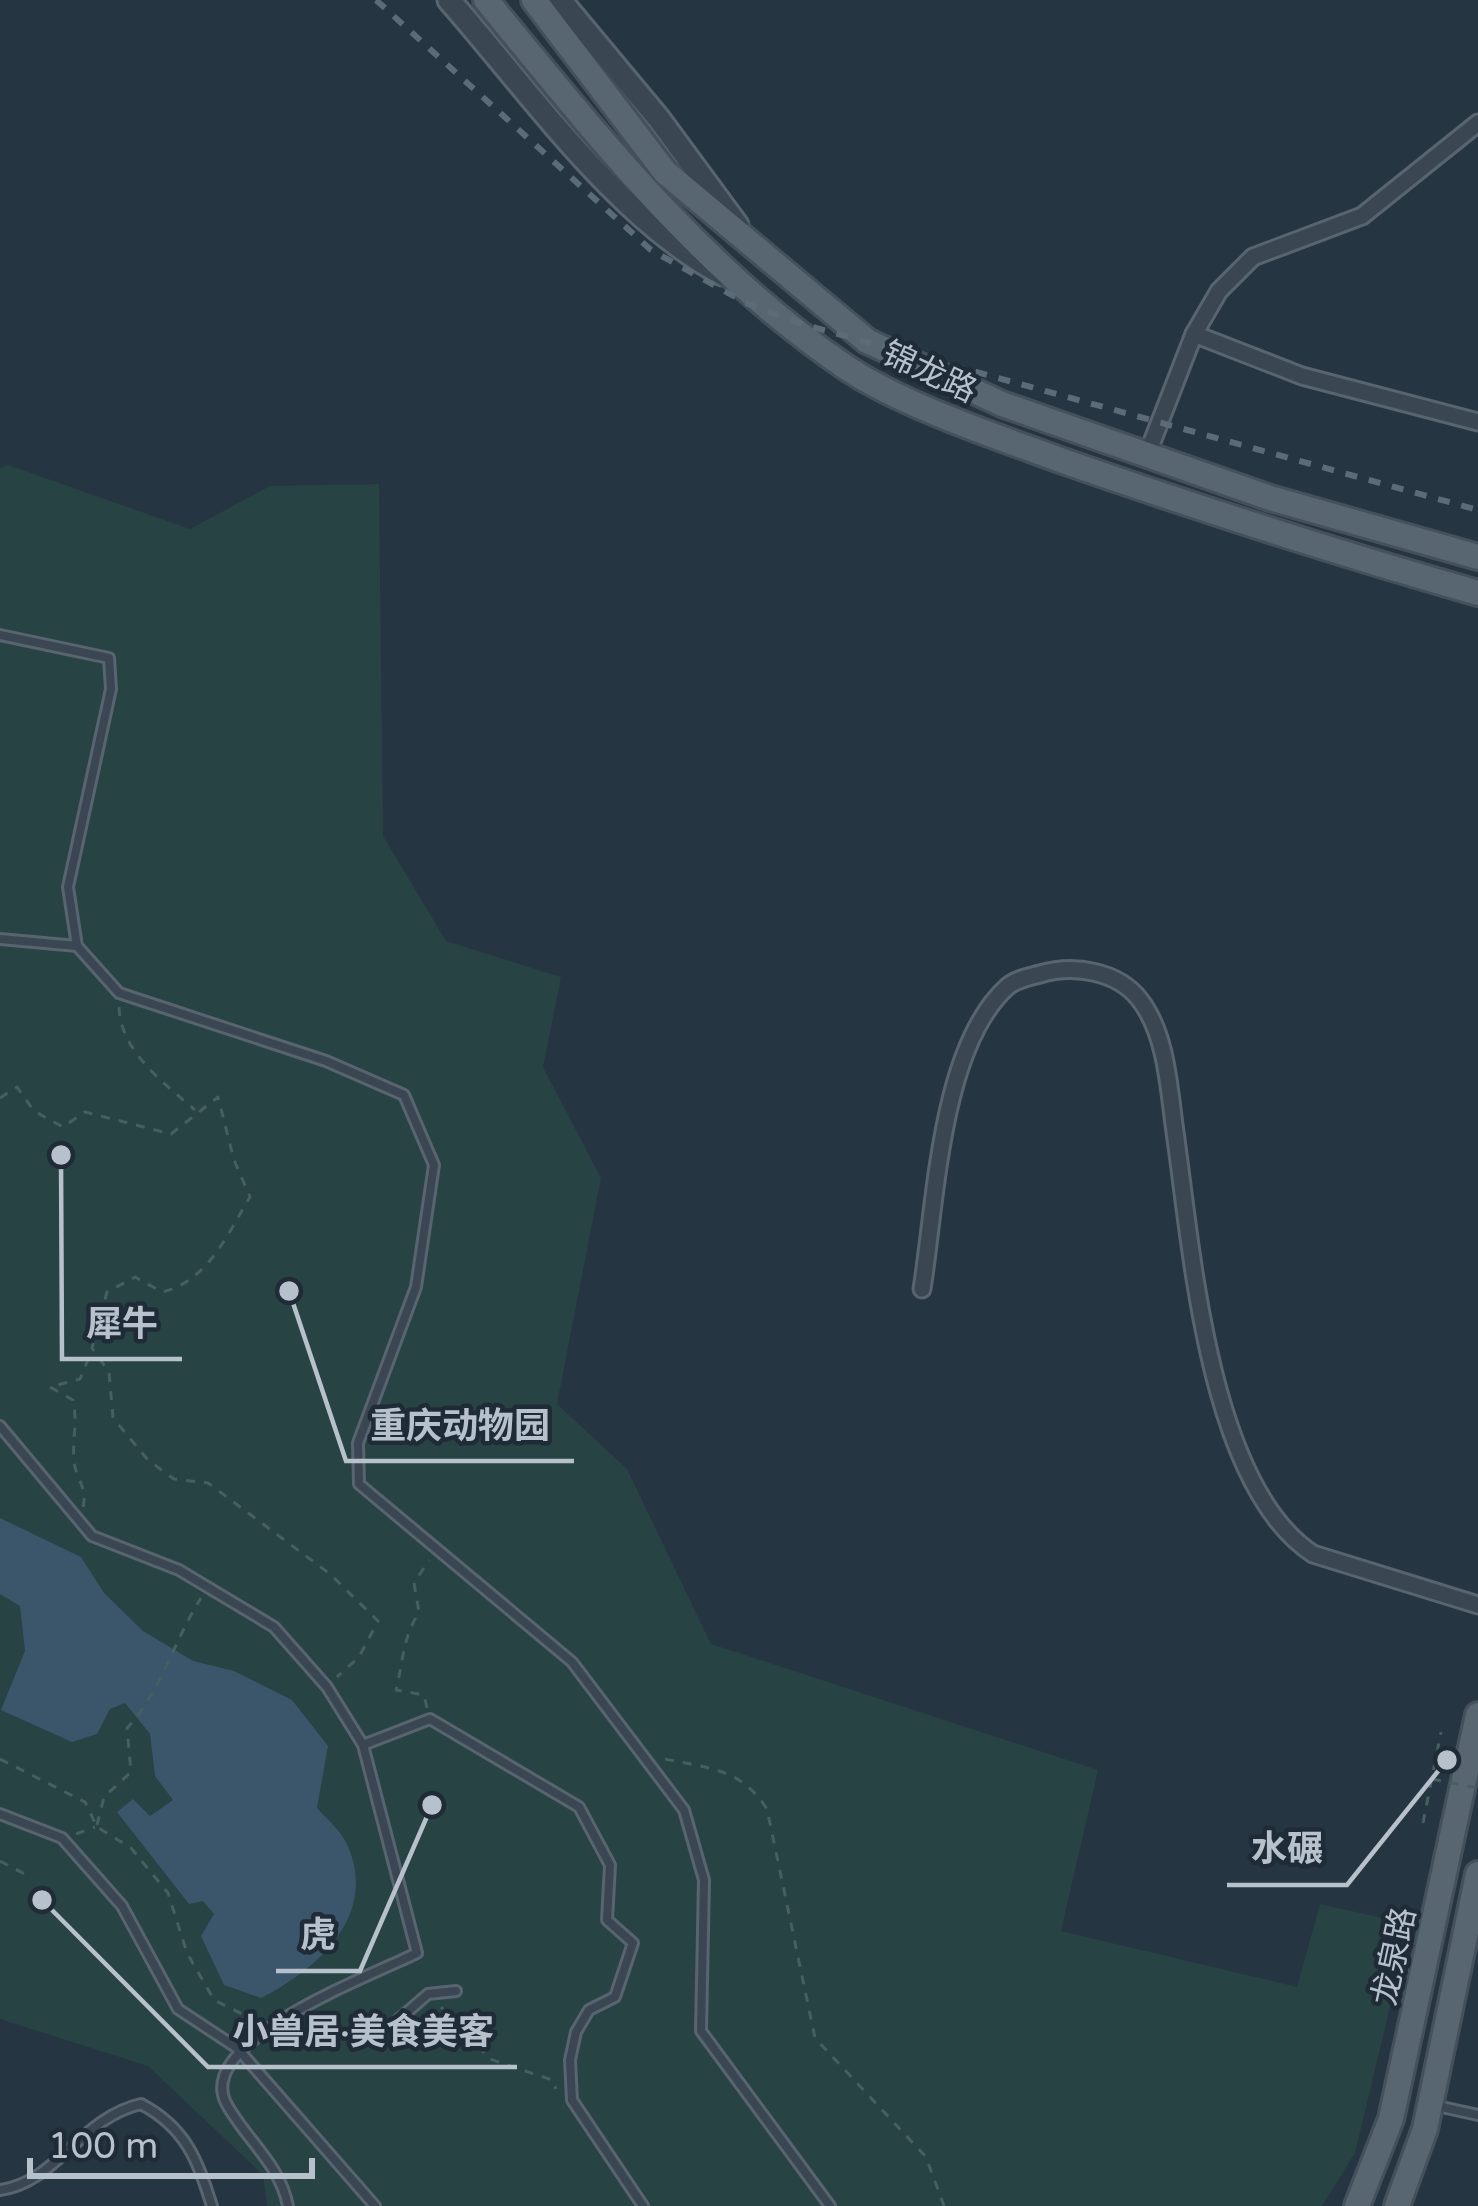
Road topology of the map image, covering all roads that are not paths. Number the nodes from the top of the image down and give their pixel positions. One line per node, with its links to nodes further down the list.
1 (449, 0): 7 (street)
2 (486, 0): 7 (main road, 锦龙路)
3 (534, 0): 6 (main road, 锦龙路)
4 (560, 0): 6 (street)
5 (1478, 123): 8 (street)
6 (762, 259): 10 (main road, 锦龙路)
7 (739, 284): 12 (main road, 锦龙路)
8 (1194, 334): 9 (street); 10 (street)
9 (1478, 422)
10 (1147, 455): 11 (main road, 锦龙路)
11 (1478, 557)
12 (1478, 593)
13 (0, 635): 15 (lane)
14 (0, 939): 15 (lane)
15 (77, 946): 33 (lane)
16 (922, 1289): 18 (street)
17 (0, 1426): 20 (lane)
18 (1478, 1605)
19 (1478, 1715): 34 (main road, 龙泉路)
20 (363, 1745): 25 (lane); 32 (lane)
21 (0, 1814): 25 (lane)
22 (1478, 1874): 26 (main road, 龙泉路)
23 (456, 1991): 24 (lane)
24 (398, 2020)
25 (237, 2048): 30 (lane); 31 (lane)
26 (1430, 2104): 27 (lane); 35 (main road, 龙泉路)
27 (1478, 2115)
28 (0, 2190): 29 (lane)
29 (212, 2206)
30 (287, 2206)
31 (375, 2206)
32 (643, 2206)
33 (830, 2206)
34 (1357, 2206)
35 (1396, 2206)

